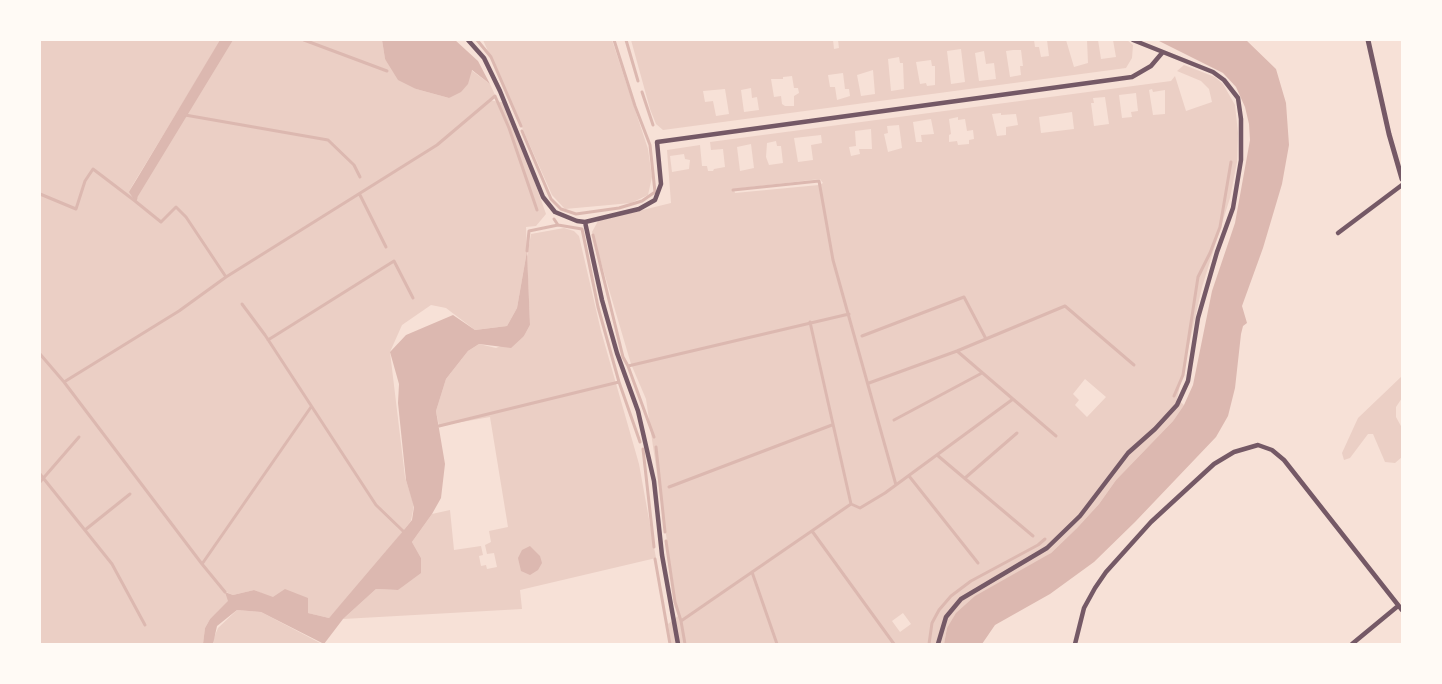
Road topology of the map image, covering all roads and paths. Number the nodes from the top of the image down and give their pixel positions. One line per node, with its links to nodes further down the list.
1 (468, 40): 7 (street)
2 (1133, 40): 4 (street)
3 (1368, 40): 5 (street)
4 (1162, 53): 7 (street); 11 (street)
5 (1402, 179)
6 (1402, 185): 8 (street)
7 (585, 222): 10 (street)
8 (1338, 233)
9 (1400, 608): 12 (street); 13 (street)
10 (678, 644)
11 (938, 644)
12 (1075, 644)
13 (1352, 644)

